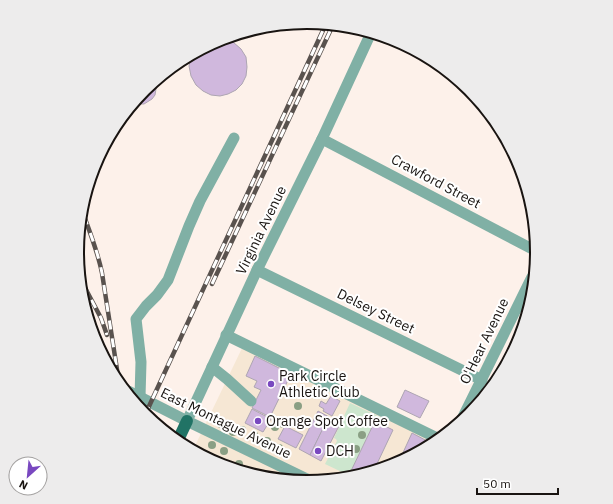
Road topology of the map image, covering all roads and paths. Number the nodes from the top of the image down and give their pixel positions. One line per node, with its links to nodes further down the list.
1 (368, 38): 3 (street, Virginia Avenue)
2 (234, 138): 11 (street)
3 (322, 138): 4 (street, Crawford Street); 5 (street, Virginia Avenue)
4 (530, 248)
5 (257, 270): 7 (street, Virginia Avenue); 9 (street, Delsey Street)
6 (527, 287): 9 (street, O'Hear Avenue)
7 (226, 335): 8 (street, Virginia Avenue); 16 (street)
8 (212, 367): 12 (street); 14 (street, Virginia Avenue)
9 (482, 380): 13 (street, O'Hear Avenue)
10 (136, 395): 11 (street, East Montague Avenue)
11 (140, 397): 14 (street, East Montague Avenue)
12 (251, 402)
13 (470, 403)
14 (187, 421): 15 (main road, Virginia Avenue); 17 (street, East Montague Avenue)
15 (180, 435)
16 (431, 436)
17 (299, 475)

